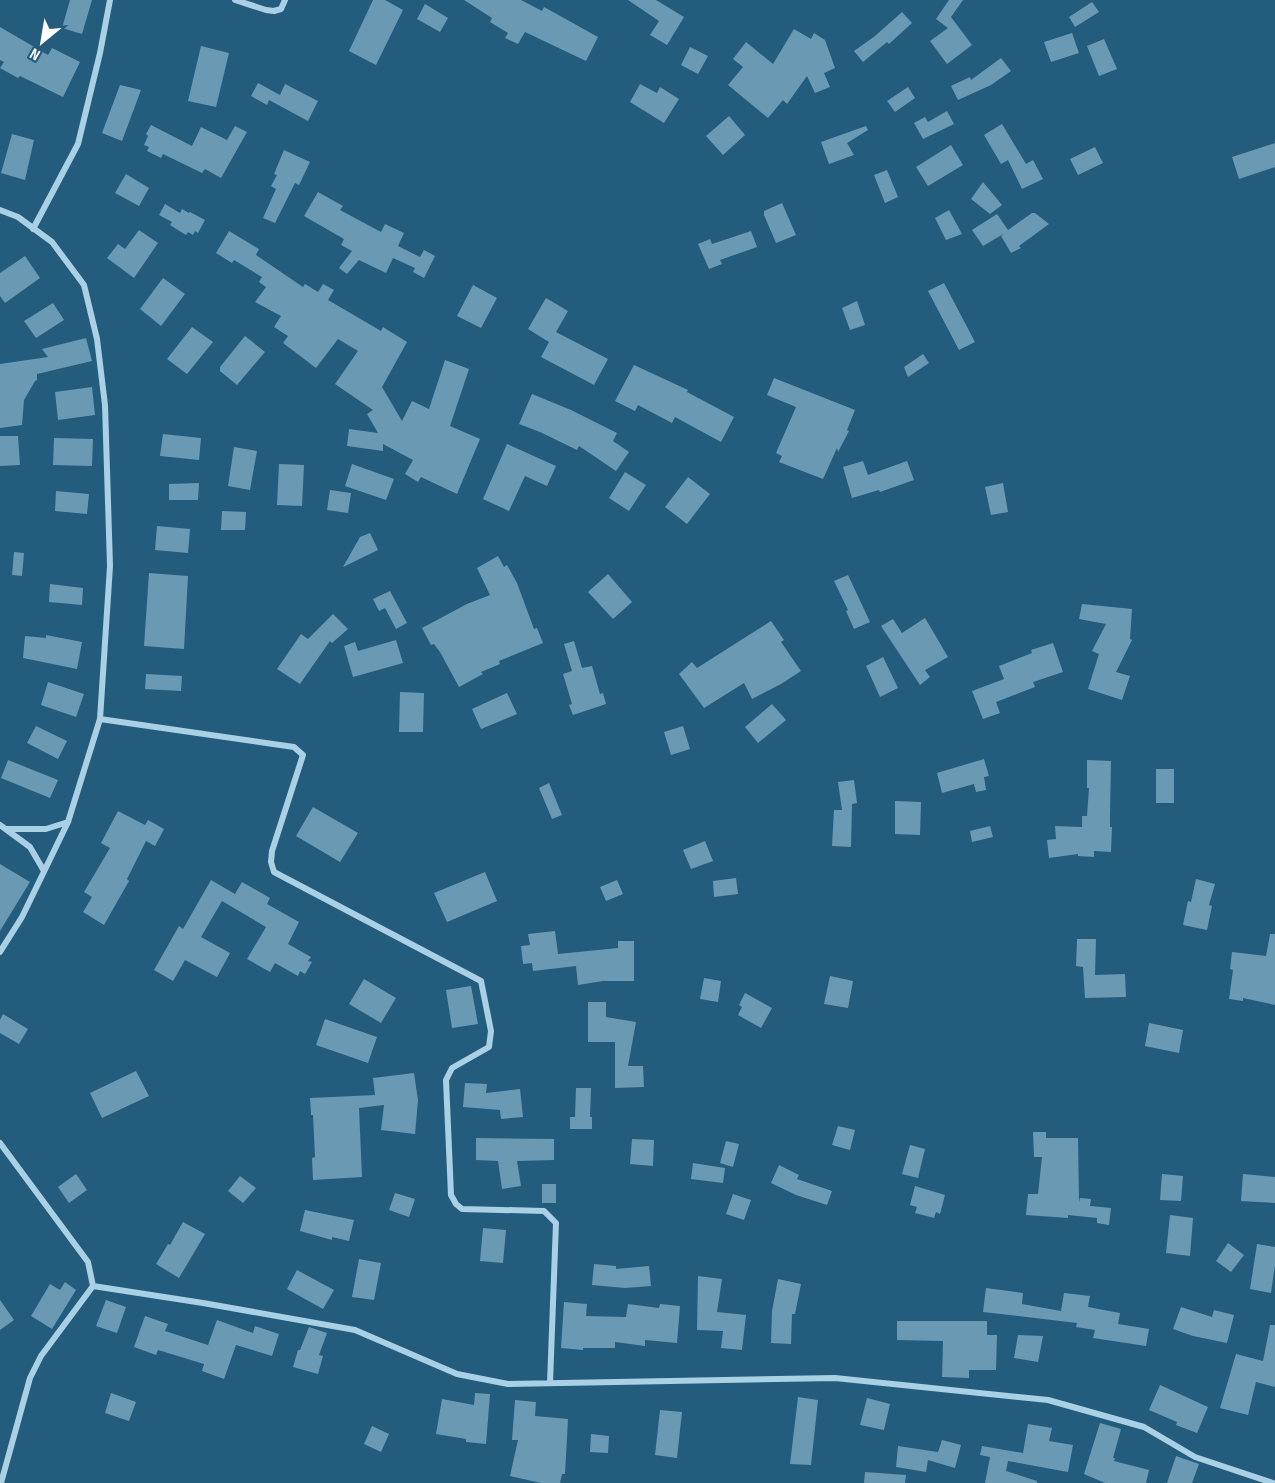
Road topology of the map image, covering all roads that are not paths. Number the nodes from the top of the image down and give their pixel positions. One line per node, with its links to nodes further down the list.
1 (110, 0): 5 (street)
2 (235, 0): 3 (street)
3 (285, 0)
4 (0, 210): 5 (street)
5 (33, 229): 6 (street)
6 (100, 719): 7 (street); 14 (street)
7 (68, 822): 9 (street); 10 (street)
8 (0, 825): 9 (street)
9 (8, 829): 10 (street)
10 (44, 871): 11 (street)
11 (0, 952)
12 (0, 1143): 13 (street)
13 (93, 1286): 14 (street); 15 (street)
14 (550, 1383): 16 (street)
15 (1, 1483)
16 (1273, 1483)

